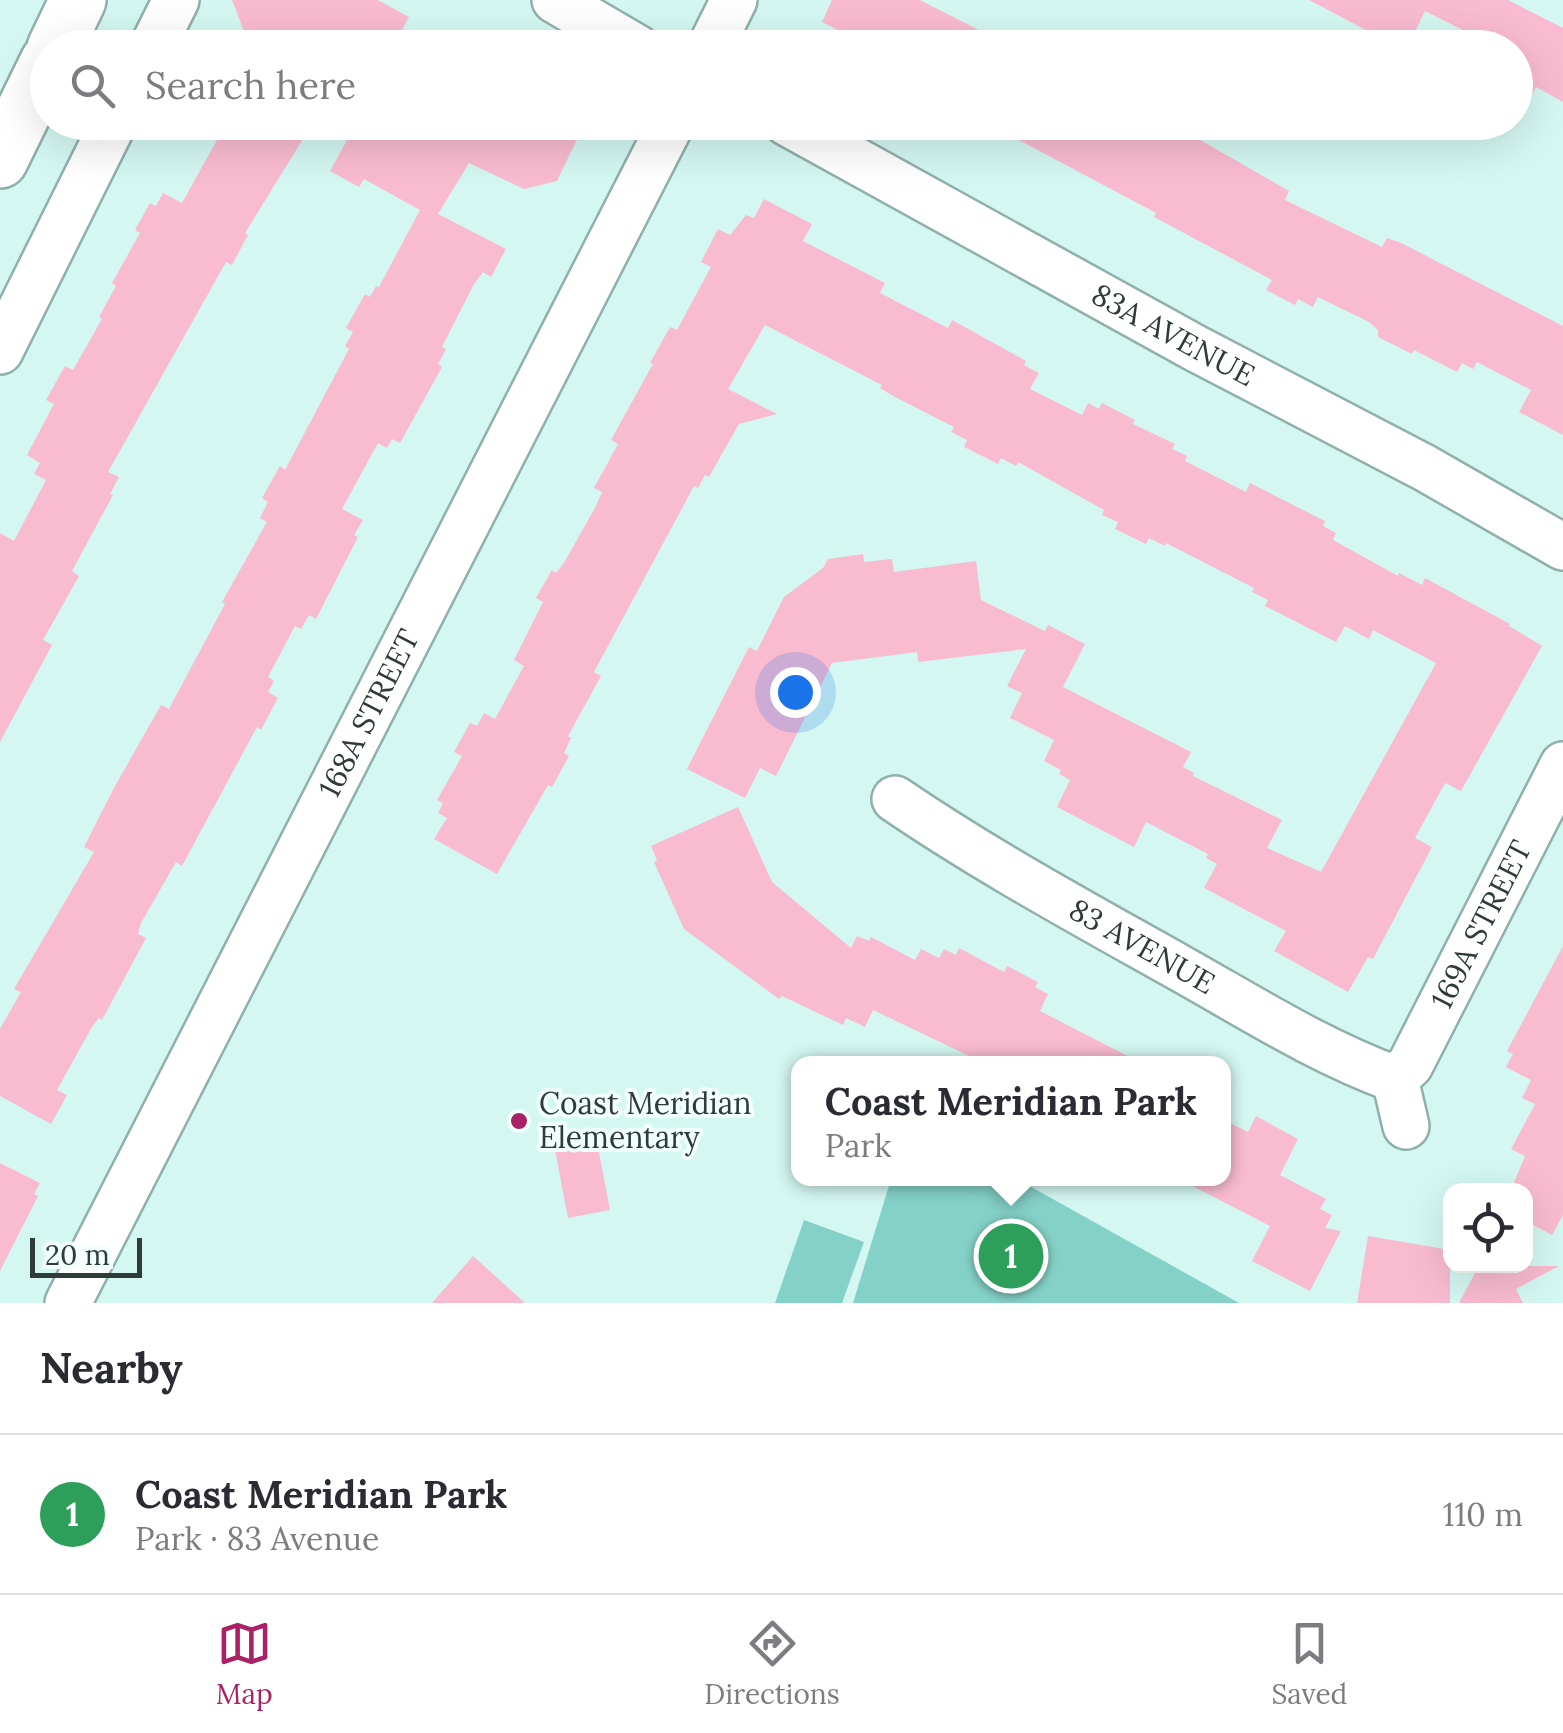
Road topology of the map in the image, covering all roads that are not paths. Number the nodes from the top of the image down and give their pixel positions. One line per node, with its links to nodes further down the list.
1 (176, 0): 4 (street)
2 (554, 0): 5 (street)
3 (734, 0): 6 (street)
4 (161, 30)
5 (606, 30)
6 (719, 30)
7 (30, 92): 11 (main road)
8 (105, 140): 12 (street)
9 (663, 140): 18 (street, 168A STREET)
10 (819, 140): 13 (street, 83A AVENUE)
11 (0, 160)
12 (0, 351)
13 (1563, 546)
14 (1563, 765): 16 (street, 169A STREET)
15 (895, 800): 16 (street, 83 AVENUE)
16 (1394, 1078): 17 (street)
17 (1406, 1126)
18 (68, 1303)

